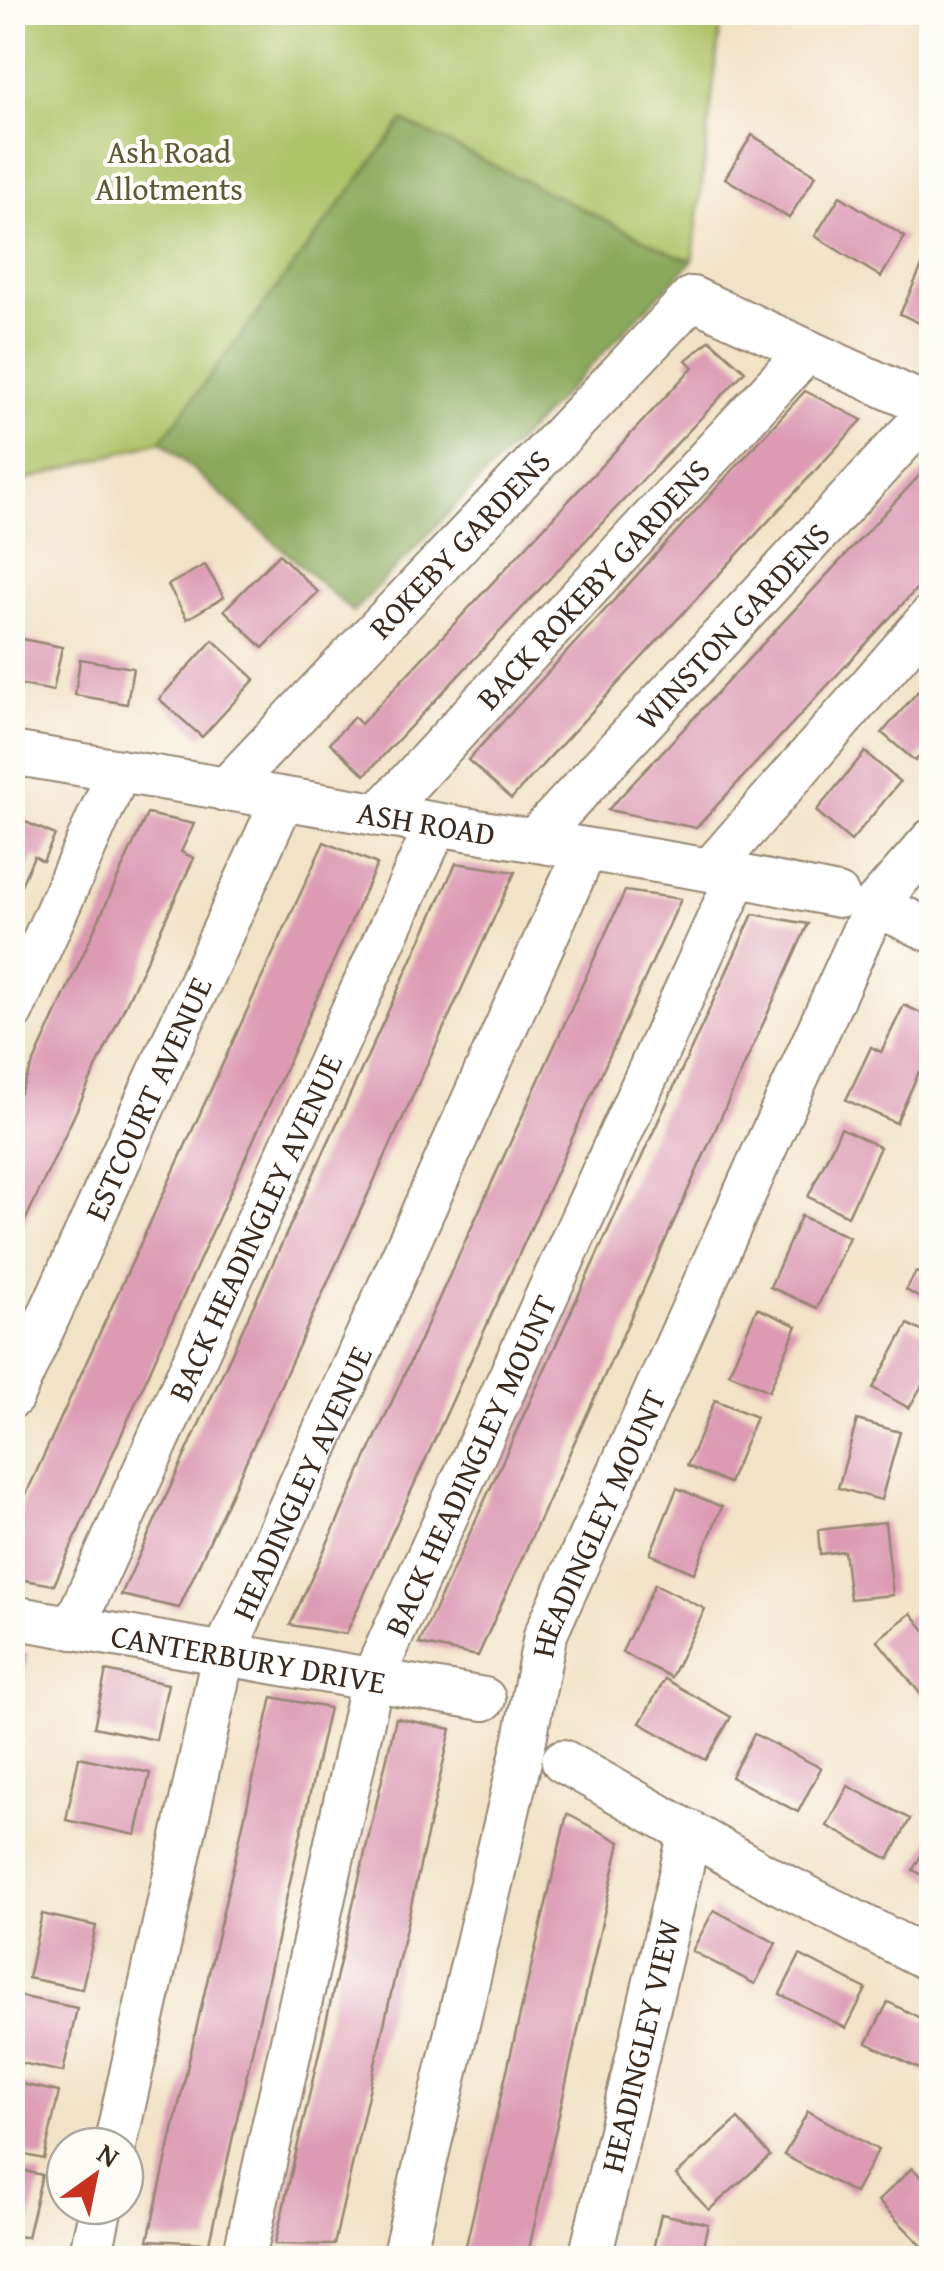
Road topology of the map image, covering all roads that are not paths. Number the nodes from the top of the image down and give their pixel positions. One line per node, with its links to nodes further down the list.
1 (807, 351): 2 (street); 6 (street, ROKEBY GARDENS); 8 (street, BACK ROKEBY GARDENS)
2 (932, 409): 10 (street, WINSTON GARDENS)
3 (932, 615): 13 (street, BACK HEADINGLEY MOUNT)
4 (12, 753): 5 (street, ASH ROAD)
5 (120, 772): 6 (street, ASH ROAD); 16 (street)
6 (226, 790): 7 (street, ASH ROAD)
7 (283, 799): 8 (street, ASH ROAD); 17 (street, ESTCOURT AVENUE)
8 (379, 815): 9 (street, ASH ROAD)
9 (436, 826): 10 (street, ASH ROAD); 19 (street, BACK HEADINGLEY AVENUE)
10 (534, 840): 12 (street, ASH ROAD)
11 (932, 840): 14 (street, HEADINGLEY MOUNT)
12 (585, 851): 13 (street, ASH ROAD); 20 (street, HEADINGLEY AVENUE)
13 (724, 872): 14 (street, ASH ROAD); 21 (street, BACK HEADINGLEY MOUNT)
14 (857, 900): 15 (street, ASH ROAD); 30 (street, HEADINGLEY MOUNT)
15 (932, 931)
16 (12, 1011)
17 (12, 1397)
18 (12, 1617): 19 (street, CANTERBURY DRIVE)
19 (73, 1628): 20 (street, CANTERBURY DRIVE)
20 (223, 1656): 21 (street, CANTERBURY DRIVE); 26 (street, HEADINGLEY AVENUE)
21 (372, 1680): 22 (street, CANTERBURY DRIVE); 29 (street, BACK HEADINGLEY MOUNT)
22 (484, 1699)
23 (563, 1761): 24 (street)
24 (690, 1832): 25 (street); 31 (street, HEADINGLEY VIEW)
25 (932, 1961)
26 (118, 2126)
27 (97, 2226): 28 (street)
28 (90, 2258)
29 (244, 2258)
30 (403, 2258)
31 (590, 2258)

